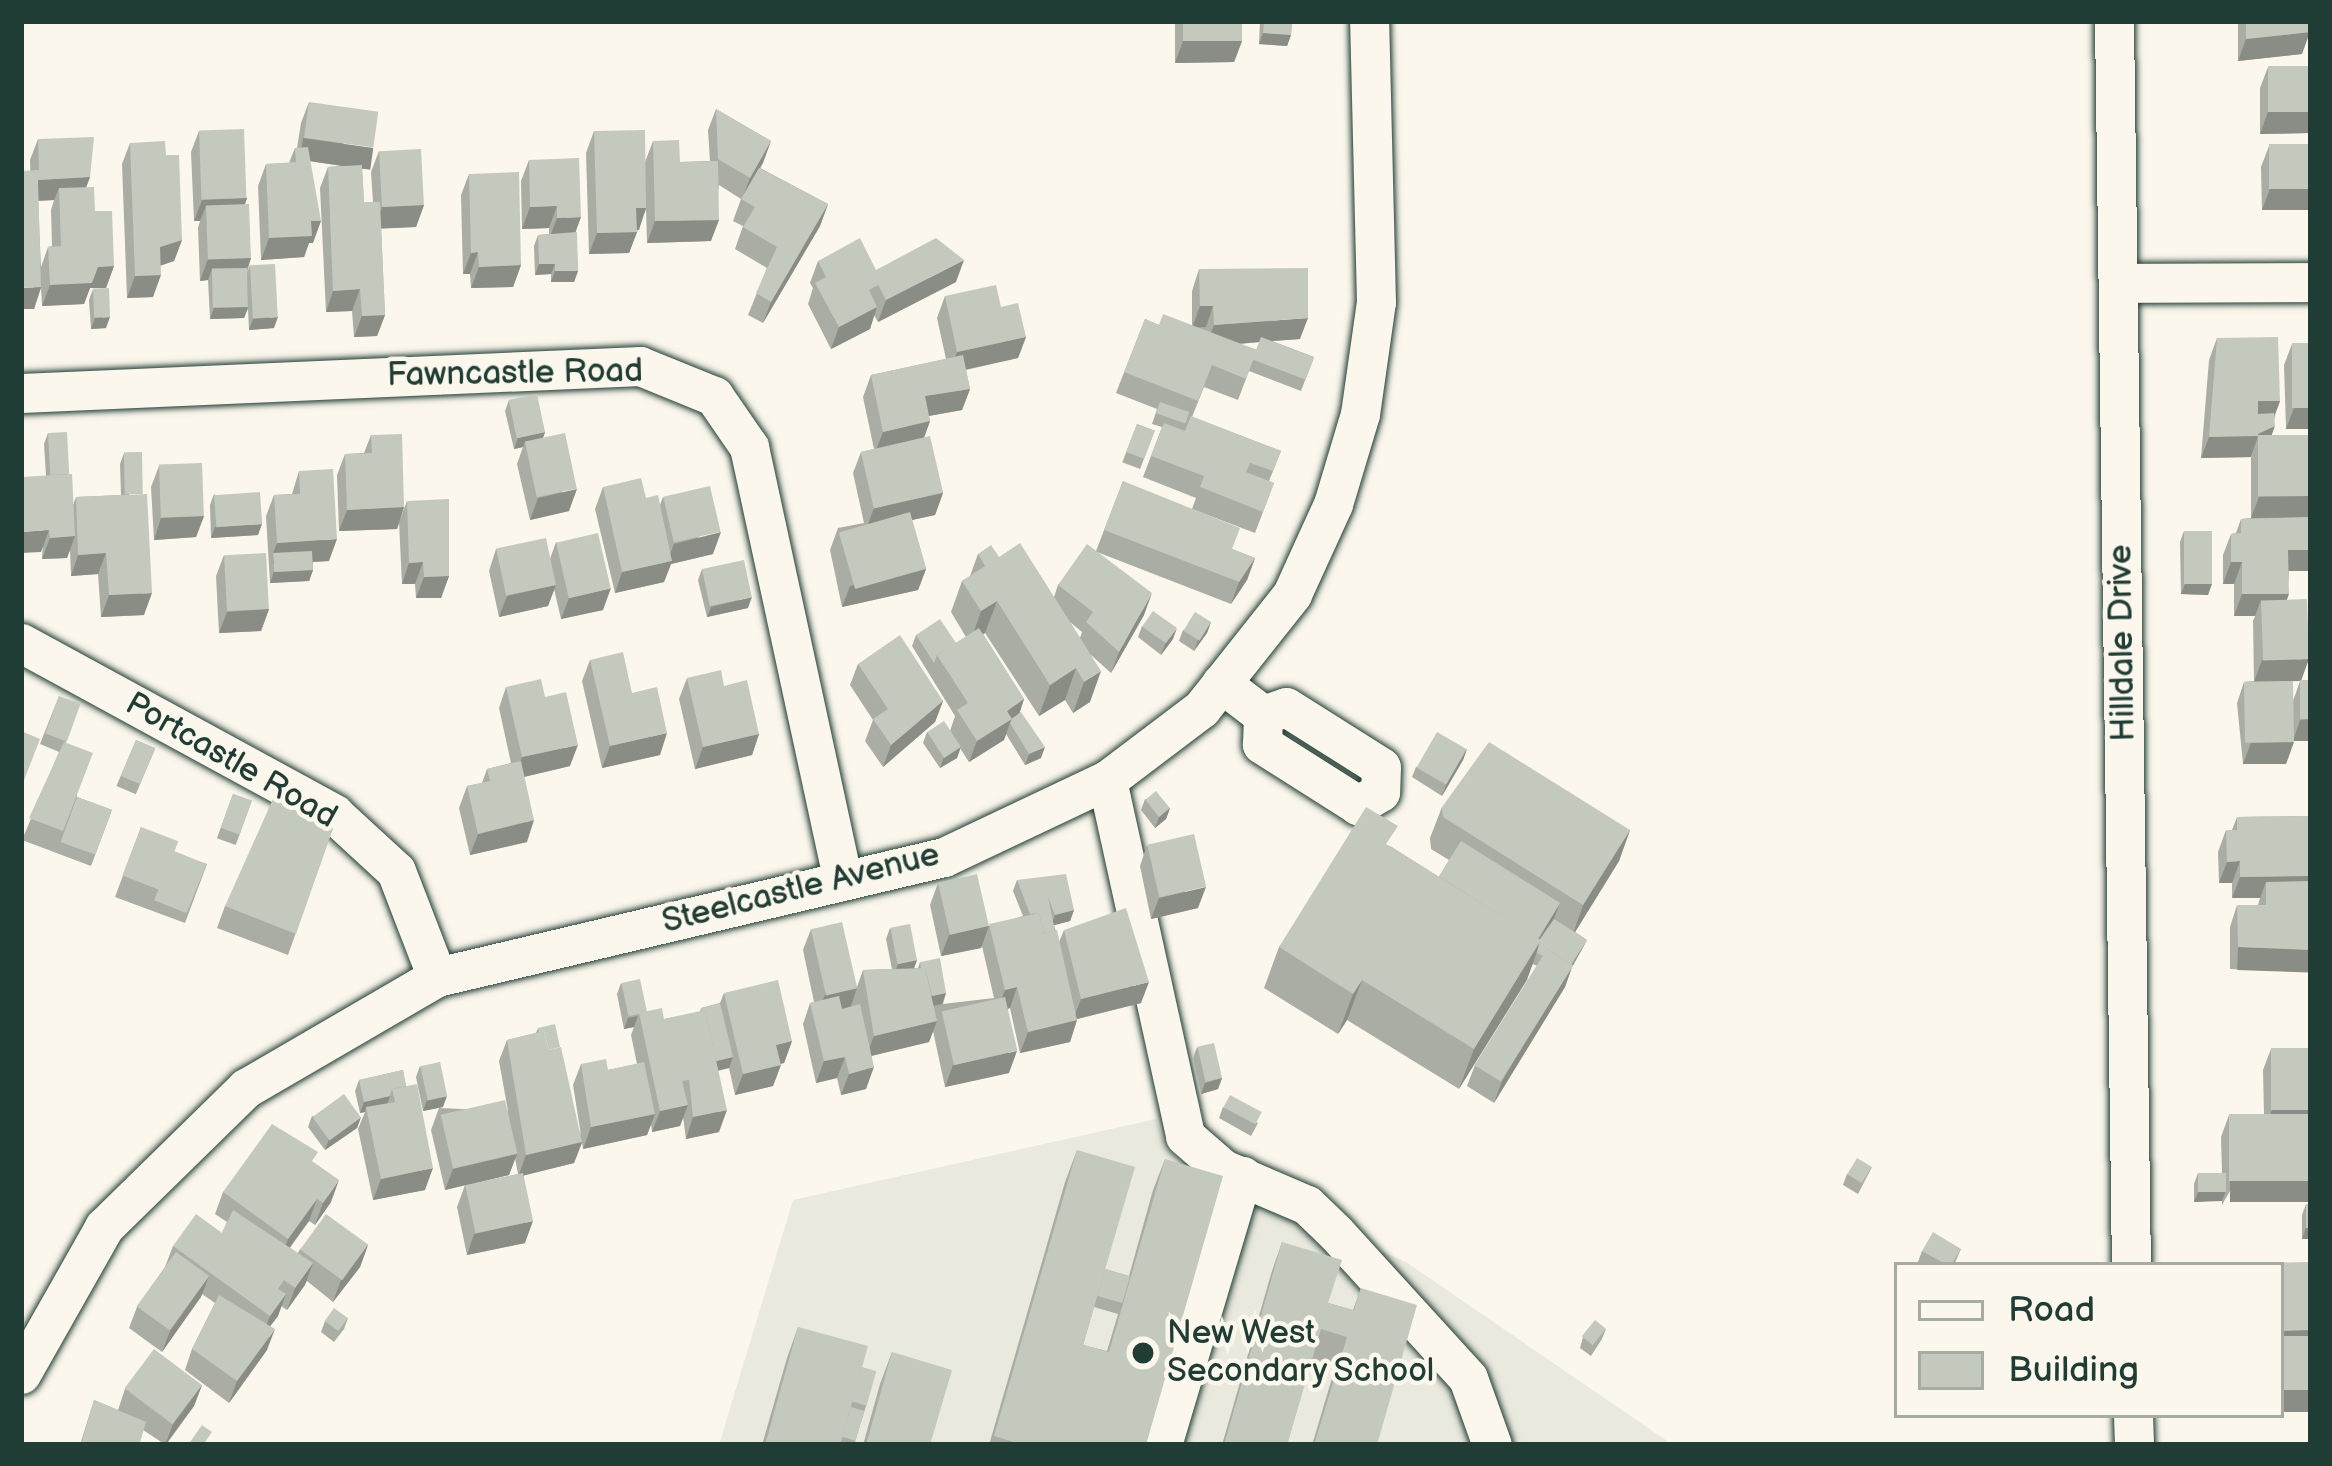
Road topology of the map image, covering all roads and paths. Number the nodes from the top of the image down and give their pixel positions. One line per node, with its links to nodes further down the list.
1 (1370, 21): 7 (street, Steelcastle Avenue)
2 (2114, 21): 4 (street, Hilldale Drive)
3 (2311, 282): 4 (street)
4 (2118, 284): 13 (street, Hilldale Drive)
5 (21, 393): 10 (street, Fawncastle Road)
6 (21, 643): 11 (street, Portcastle Road)
7 (1221, 683): 8 (street); 9 (street, Steelcastle Avenue)
8 (1262, 715)
9 (1107, 780): 10 (street, Steelcastle Avenue); 12 (street)
10 (843, 880): 11 (street, Steelcastle Avenue)
11 (437, 977): 14 (street, Steelcastle Avenue)
12 (1243, 1176): 15 (street); 16 (street)
13 (2131, 1262)
14 (21, 1374)
15 (1162, 1445)
16 (1492, 1445)

